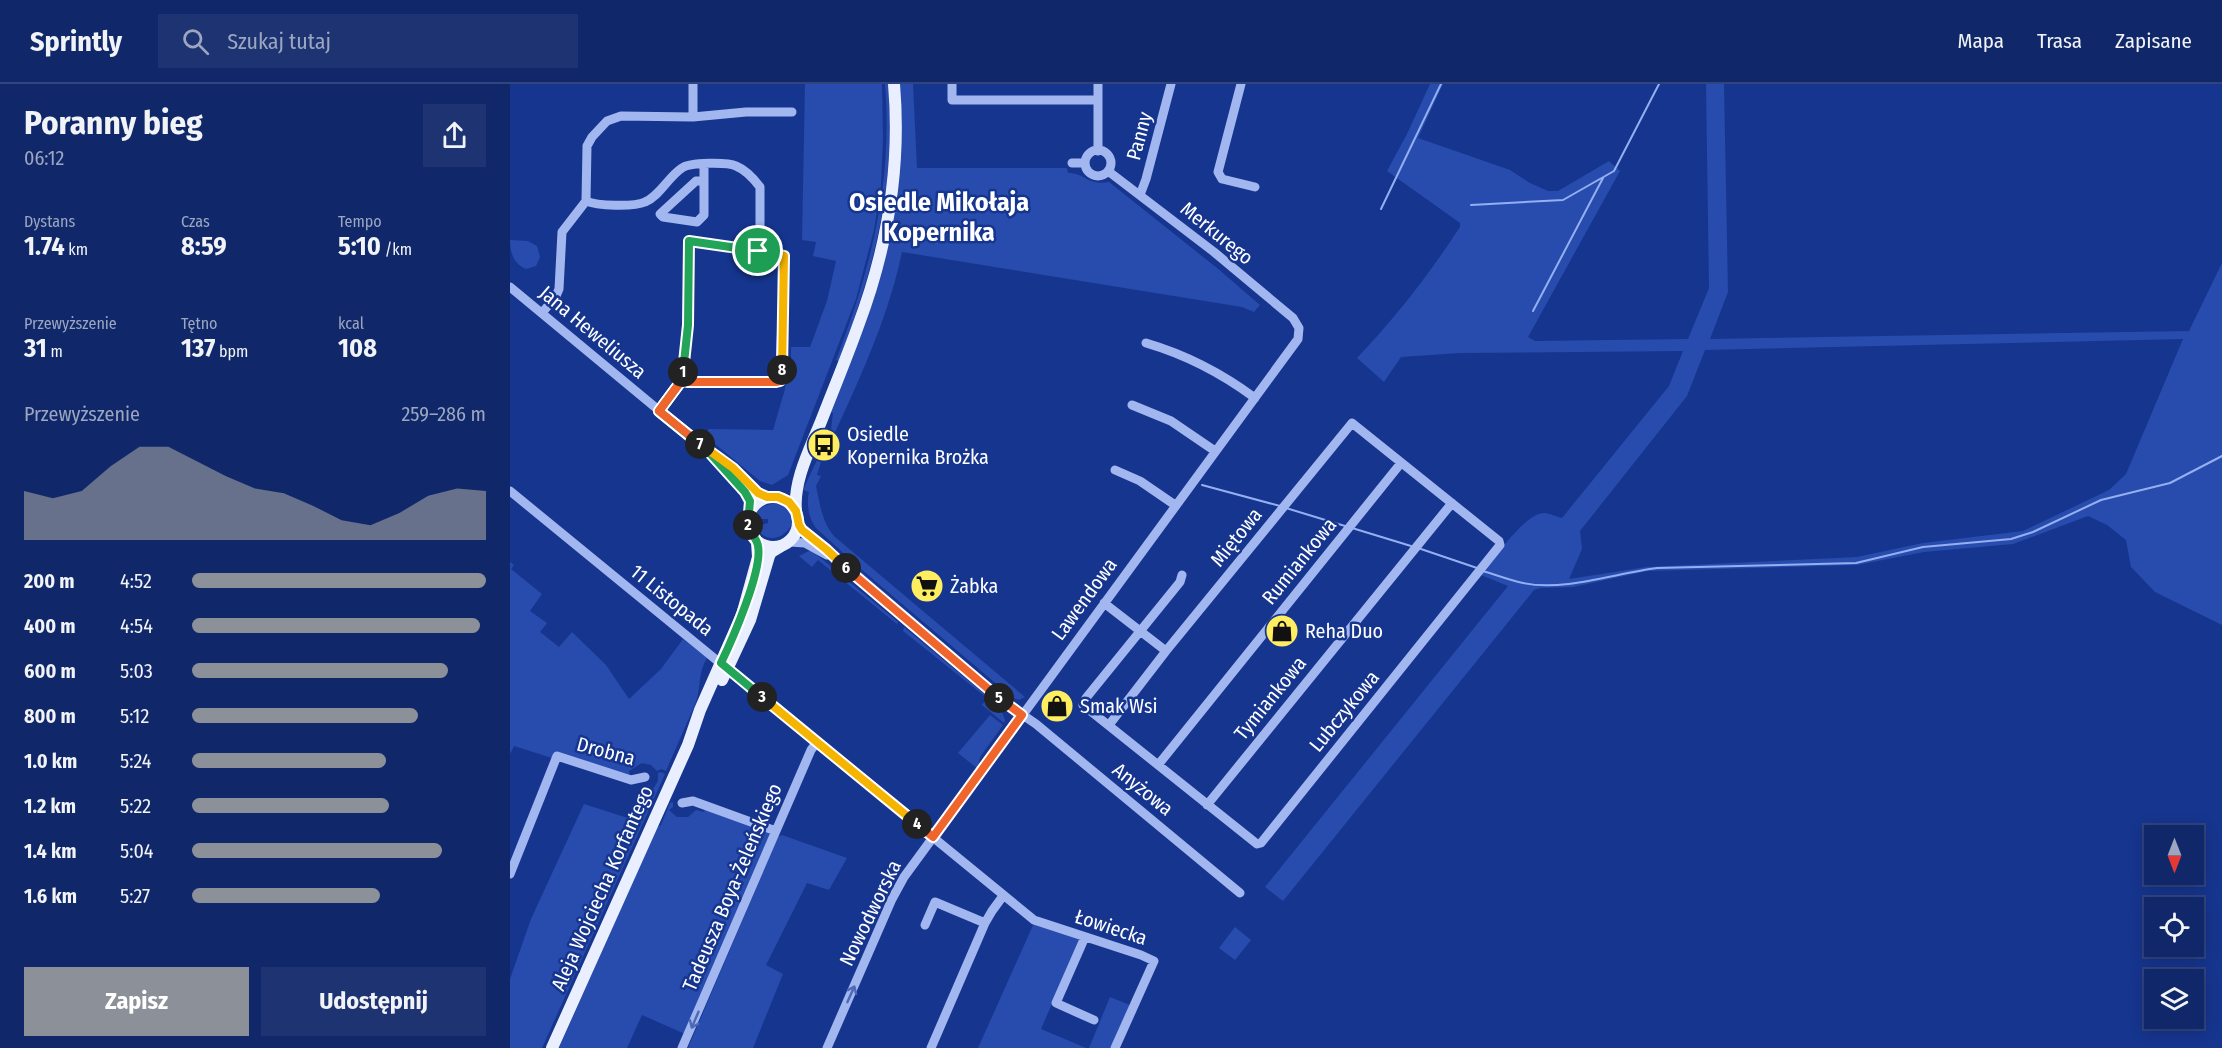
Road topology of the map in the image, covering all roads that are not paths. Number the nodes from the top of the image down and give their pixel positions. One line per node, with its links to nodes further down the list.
1 (693, 84): 9 (street)
2 (894, 84): 31 (main road)
3 (952, 84): 7 (street)
4 (1098, 84): 7 (street)
5 (1171, 84): 17 (street, Panny)
6 (1241, 84): 16 (street)
7 (1098, 100): 10 (street)
8 (792, 112): 9 (street)
9 (693, 117): 18 (street)
10 (1098, 151): 12 (street); 14 (street)
11 (1072, 163): 12 (street)
12 (1085, 163): 14 (street)
13 (704, 164): 15 (street); 18 (street); 19 (street)
14 (1108, 171): 17 (street, Merkurego)
15 (704, 181): 15 (street)
16 (1255, 187)
17 (1140, 195): 22 (street, Merkurego)
18 (586, 201): 21 (street)
19 (758, 251): 24 (street); 24 (street)
20 (510, 287): 21 (street, Jana Heweliusza)
21 (542, 313): 27 (street, Jana Heweliusza)
22 (1299, 328): 25 (street, Lawendowa)
23 (1146, 343): 25 (street)
24 (682, 380): 27 (street)
25 (1255, 398): 29 (street, Lawendowa)
26 (1132, 405): 29 (street)
27 (659, 411): 28 (street, Jana Heweliusza)
28 (708, 451): 34 (street, Jana Heweliusza); 38 (street, Jana Heweliusza)
29 (1215, 451): 36 (street, Lawendowa)
30 (1401, 463): 35 (street, Lubczykowa); 46 (street, Miętowa); 51 (street, Rumiankowa)
31 (802, 469): 34 (main road); 37 (main road)
32 (1115, 470): 36 (street)
33 (510, 491): 47 (street, 11 Listopada)
34 (773, 497): 37 (main road); 38 (main road)
35 (1452, 502): 54 (street, Tymiankowa); 54 (street, Lubczykowa)
36 (1175, 506): 44 (street, Lawendowa)
37 (796, 511): 39 (main road)
38 (750, 512): 40 (main road)
39 (799, 525): 41 (main road); 42 (street)
40 (757, 542): 41 (main road); 47 (main road, Aleja Wojciecha Korfantego)
41 (785, 544): 42 (street); 47 (main road, Aleja Wojciecha Korfantego)
42 (837, 561): 48 (street)
43 (1182, 575): 45 (street)
44 (1104, 603): 45 (street); 48 (street, Lawendowa)
45 (1141, 632): 46 (street); 49 (street, Lubczykowa)
46 (1166, 651): 49 (street, Miętowa)
47 (725, 666): 50 (street, 11 Listopada); 65 (main road, Aleja Wojciecha Korfantego)
48 (1022, 715): 56 (street, Nowodworska); 58 (street, Anyżowa)
49 (1109, 725): 51 (street, Lubczykowa)
50 (817, 742): 55 (street, Tadeusza Boya-Żeleńskiego); 56 (street, 11 Listopada)
51 (1158, 765): 54 (street, Lubczykowa)
52 (645, 777): 57 (street, Drobna)
53 (682, 803): 55 (street)
54 (1208, 805)
55 (776, 831): 66 (street, Tadeusza Boya-Żeleńskiego, one-way to 66)
56 (933, 837): 59 (street, 11 Listopada); 67 (street, Nowodworska, one-way to 56)
57 (510, 874)
58 (1240, 894)
59 (1004, 896): 60 (street, 11 Listopada); 61 (street)
60 (1034, 920): 63 (street, Łowiecka)
61 (986, 923): 62 (street); 68 (street)
62 (925, 925)
63 (1085, 937): 64 (street); 69 (street, Łowiecka)
64 (1094, 1020)
65 (552, 1048)
66 (682, 1048)
67 (827, 1048)
68 (931, 1048)
69 (1115, 1048)

